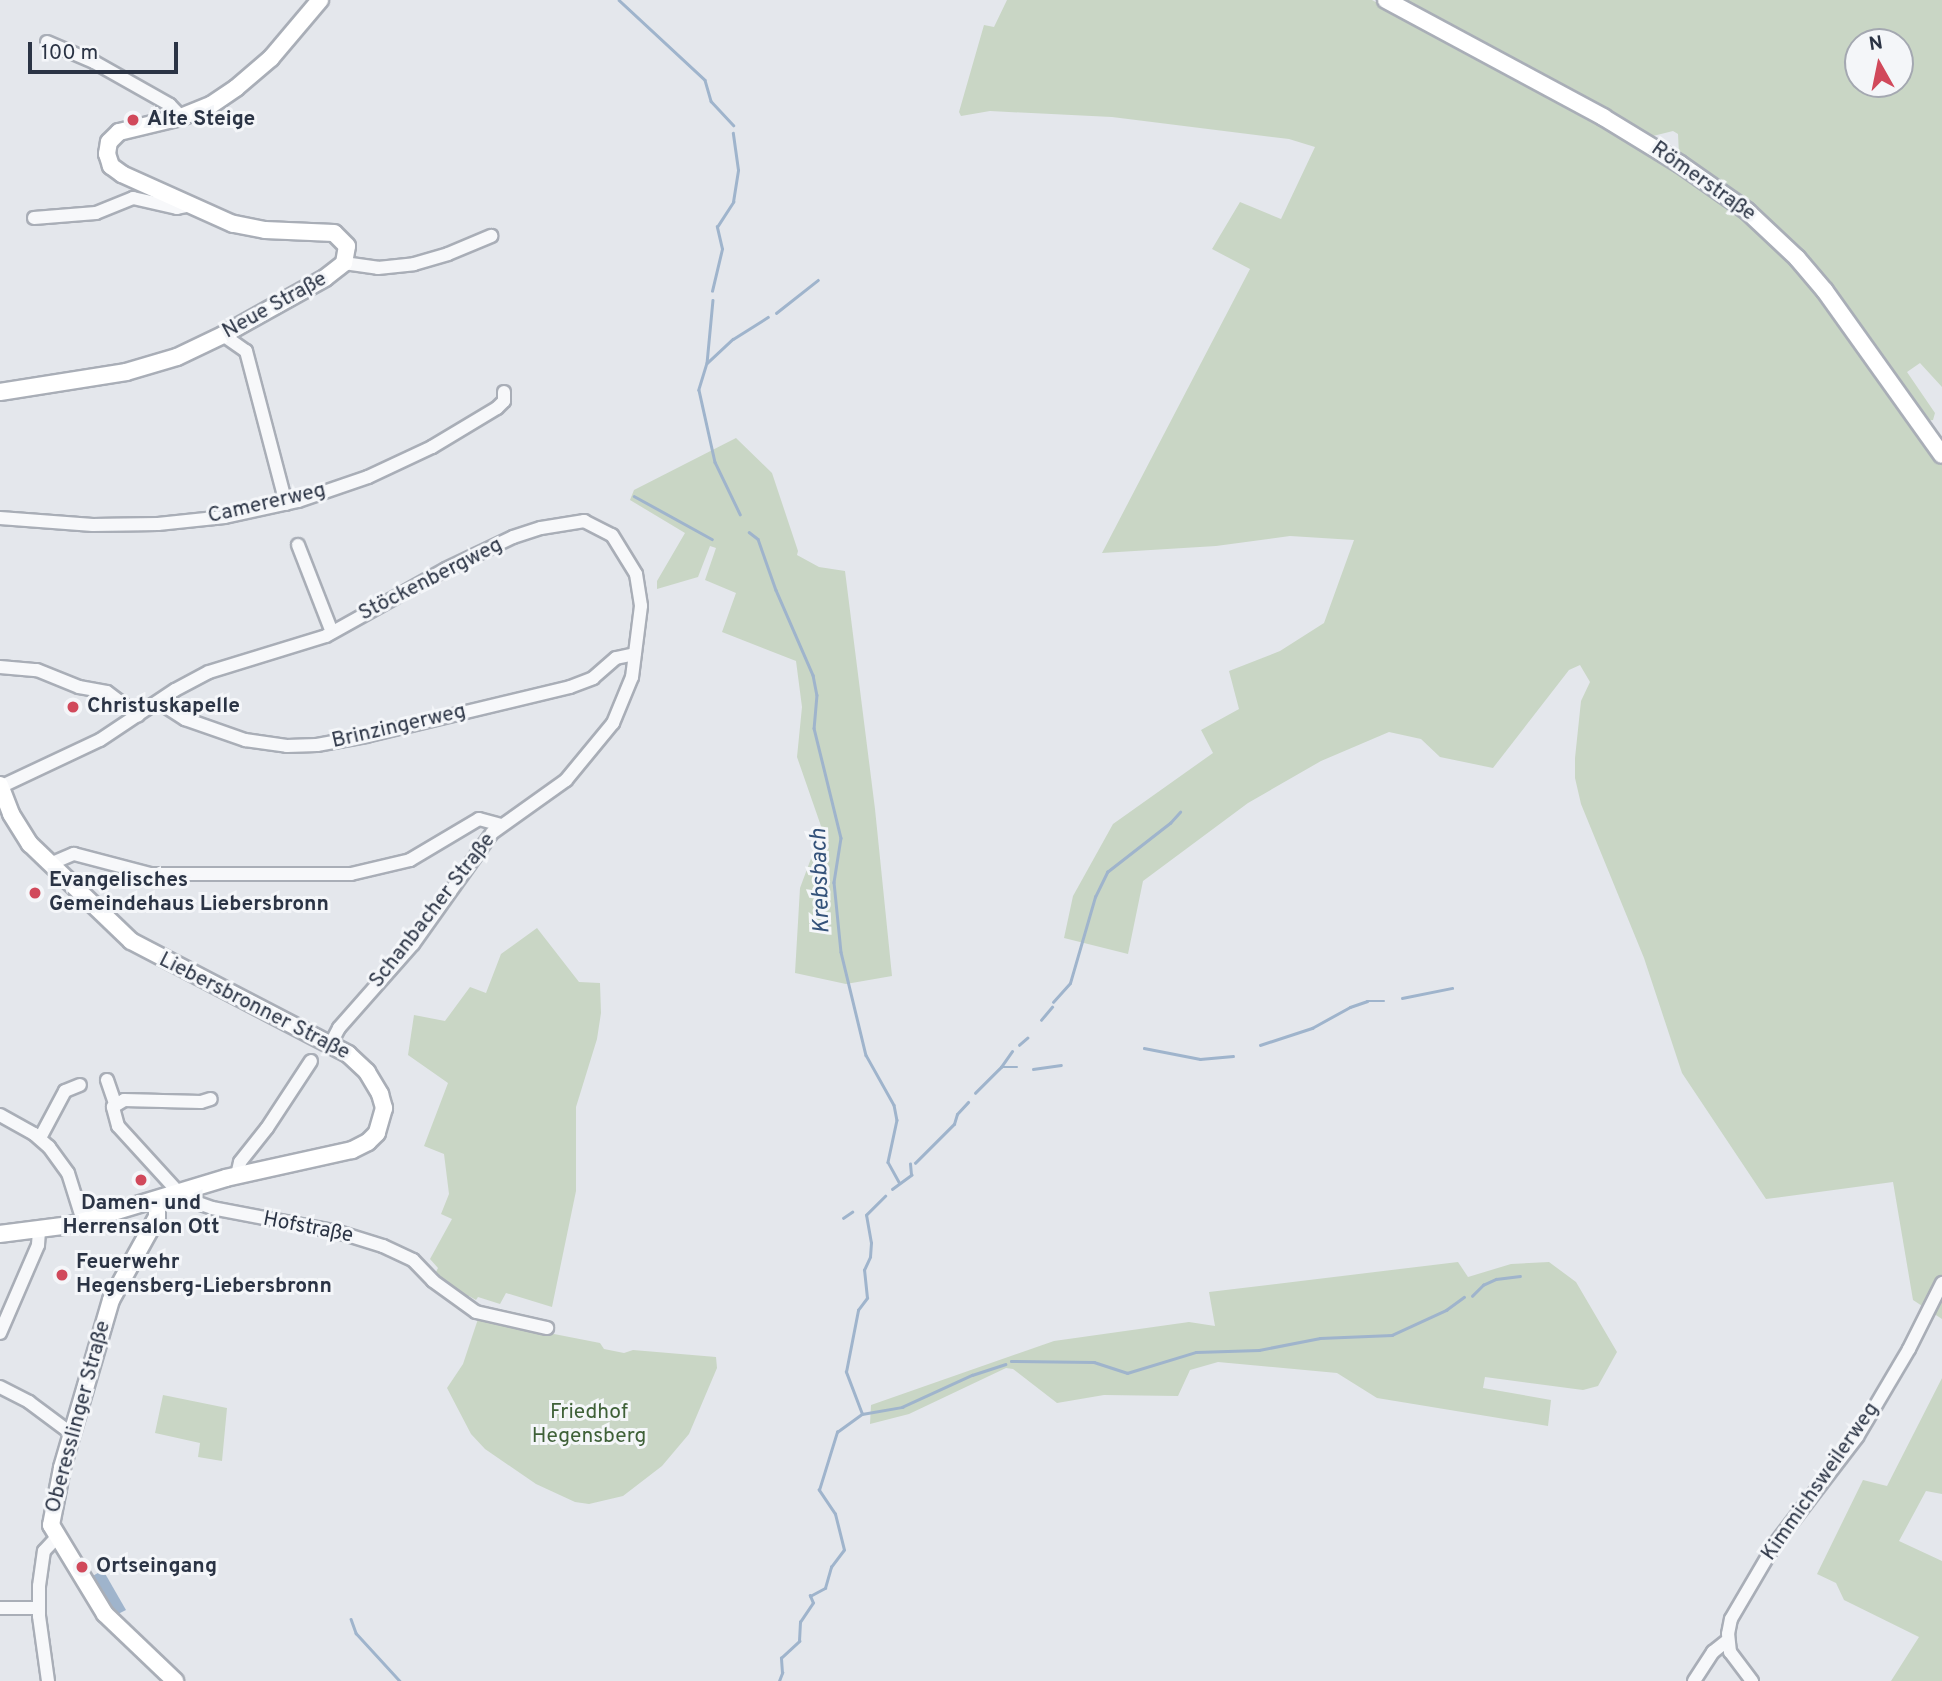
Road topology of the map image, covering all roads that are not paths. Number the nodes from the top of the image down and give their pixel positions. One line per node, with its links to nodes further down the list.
1 (320, 0): 4 (street, Neue Straße)
2 (1386, 0): 12 (street, Römerstraße)
3 (47, 42): 4 (street)
4 (181, 117): 5 (street, Neue Straße)
5 (191, 205): 6 (street); 8 (street, Neue Straße)
6 (34, 218)
7 (491, 236): 8 (street)
8 (344, 263): 9 (street, Neue Straße)
9 (223, 335): 10 (street, Neue Straße); 13 (street)
10 (0, 392)
11 (504, 392): 13 (street, Camererweg)
12 (1942, 455)
13 (286, 504): 14 (street, Camererweg)
14 (0, 517)
15 (298, 545): 16 (street)
16 (332, 632): 17 (street, Stöckenbergweg); 19 (street, Stöckenbergweg)
17 (635, 654): 19 (street, Brinzingerweg); 22 (street, Schanbacher Straße)
18 (0, 667): 20 (street)
19 (160, 703): 20 (street, Stöckenbergweg)
20 (138, 715): 21 (street, Stöckenbergweg)
21 (1, 789): 23 (street, Liebersbronner Straße)
22 (500, 825): 23 (street); 24 (street, Schanbacher Straße)
23 (50, 864): 24 (street, Liebersbronner Straße)
24 (331, 1043): 32 (street, Liebersbronner Straße)
25 (311, 1061): 32 (street)
26 (107, 1080): 29 (street, Hofstraße)
27 (79, 1085): 31 (street)
28 (211, 1099): 29 (street)
29 (115, 1103): 33 (street, Hofstraße)
30 (0, 1115): 31 (street)
31 (40, 1138): 35 (street)
32 (237, 1175): 33 (street, Liebersbronner Straße)
33 (183, 1193): 34 (street, Liebersbronner Straße); 39 (street, Hofstraße)
34 (157, 1200): 35 (street, Liebersbronner Straße); 42 (street, Oberesslinger Straße)
35 (83, 1221): 36 (street, Liebersbronner Straße)
36 (39, 1231): 37 (street, Liebersbronner Straße); 40 (street)
37 (0, 1234)
38 (1942, 1283): 46 (street, Kimmichsweilerweg)
39 (547, 1328)
40 (0, 1333)
41 (0, 1387): 42 (street)
42 (72, 1434): 43 (street, Oberesslinger Straße)
43 (57, 1538): 45 (street, Oberesslinger Straße); 48 (street)
44 (0, 1608): 45 (street)
45 (38, 1608): 47 (street, Oberesslinger Straße)
46 (1728, 1640): 49 (street); 50 (street)
47 (48, 1681)
48 (175, 1681)
49 (1695, 1681)
50 (1752, 1681)

